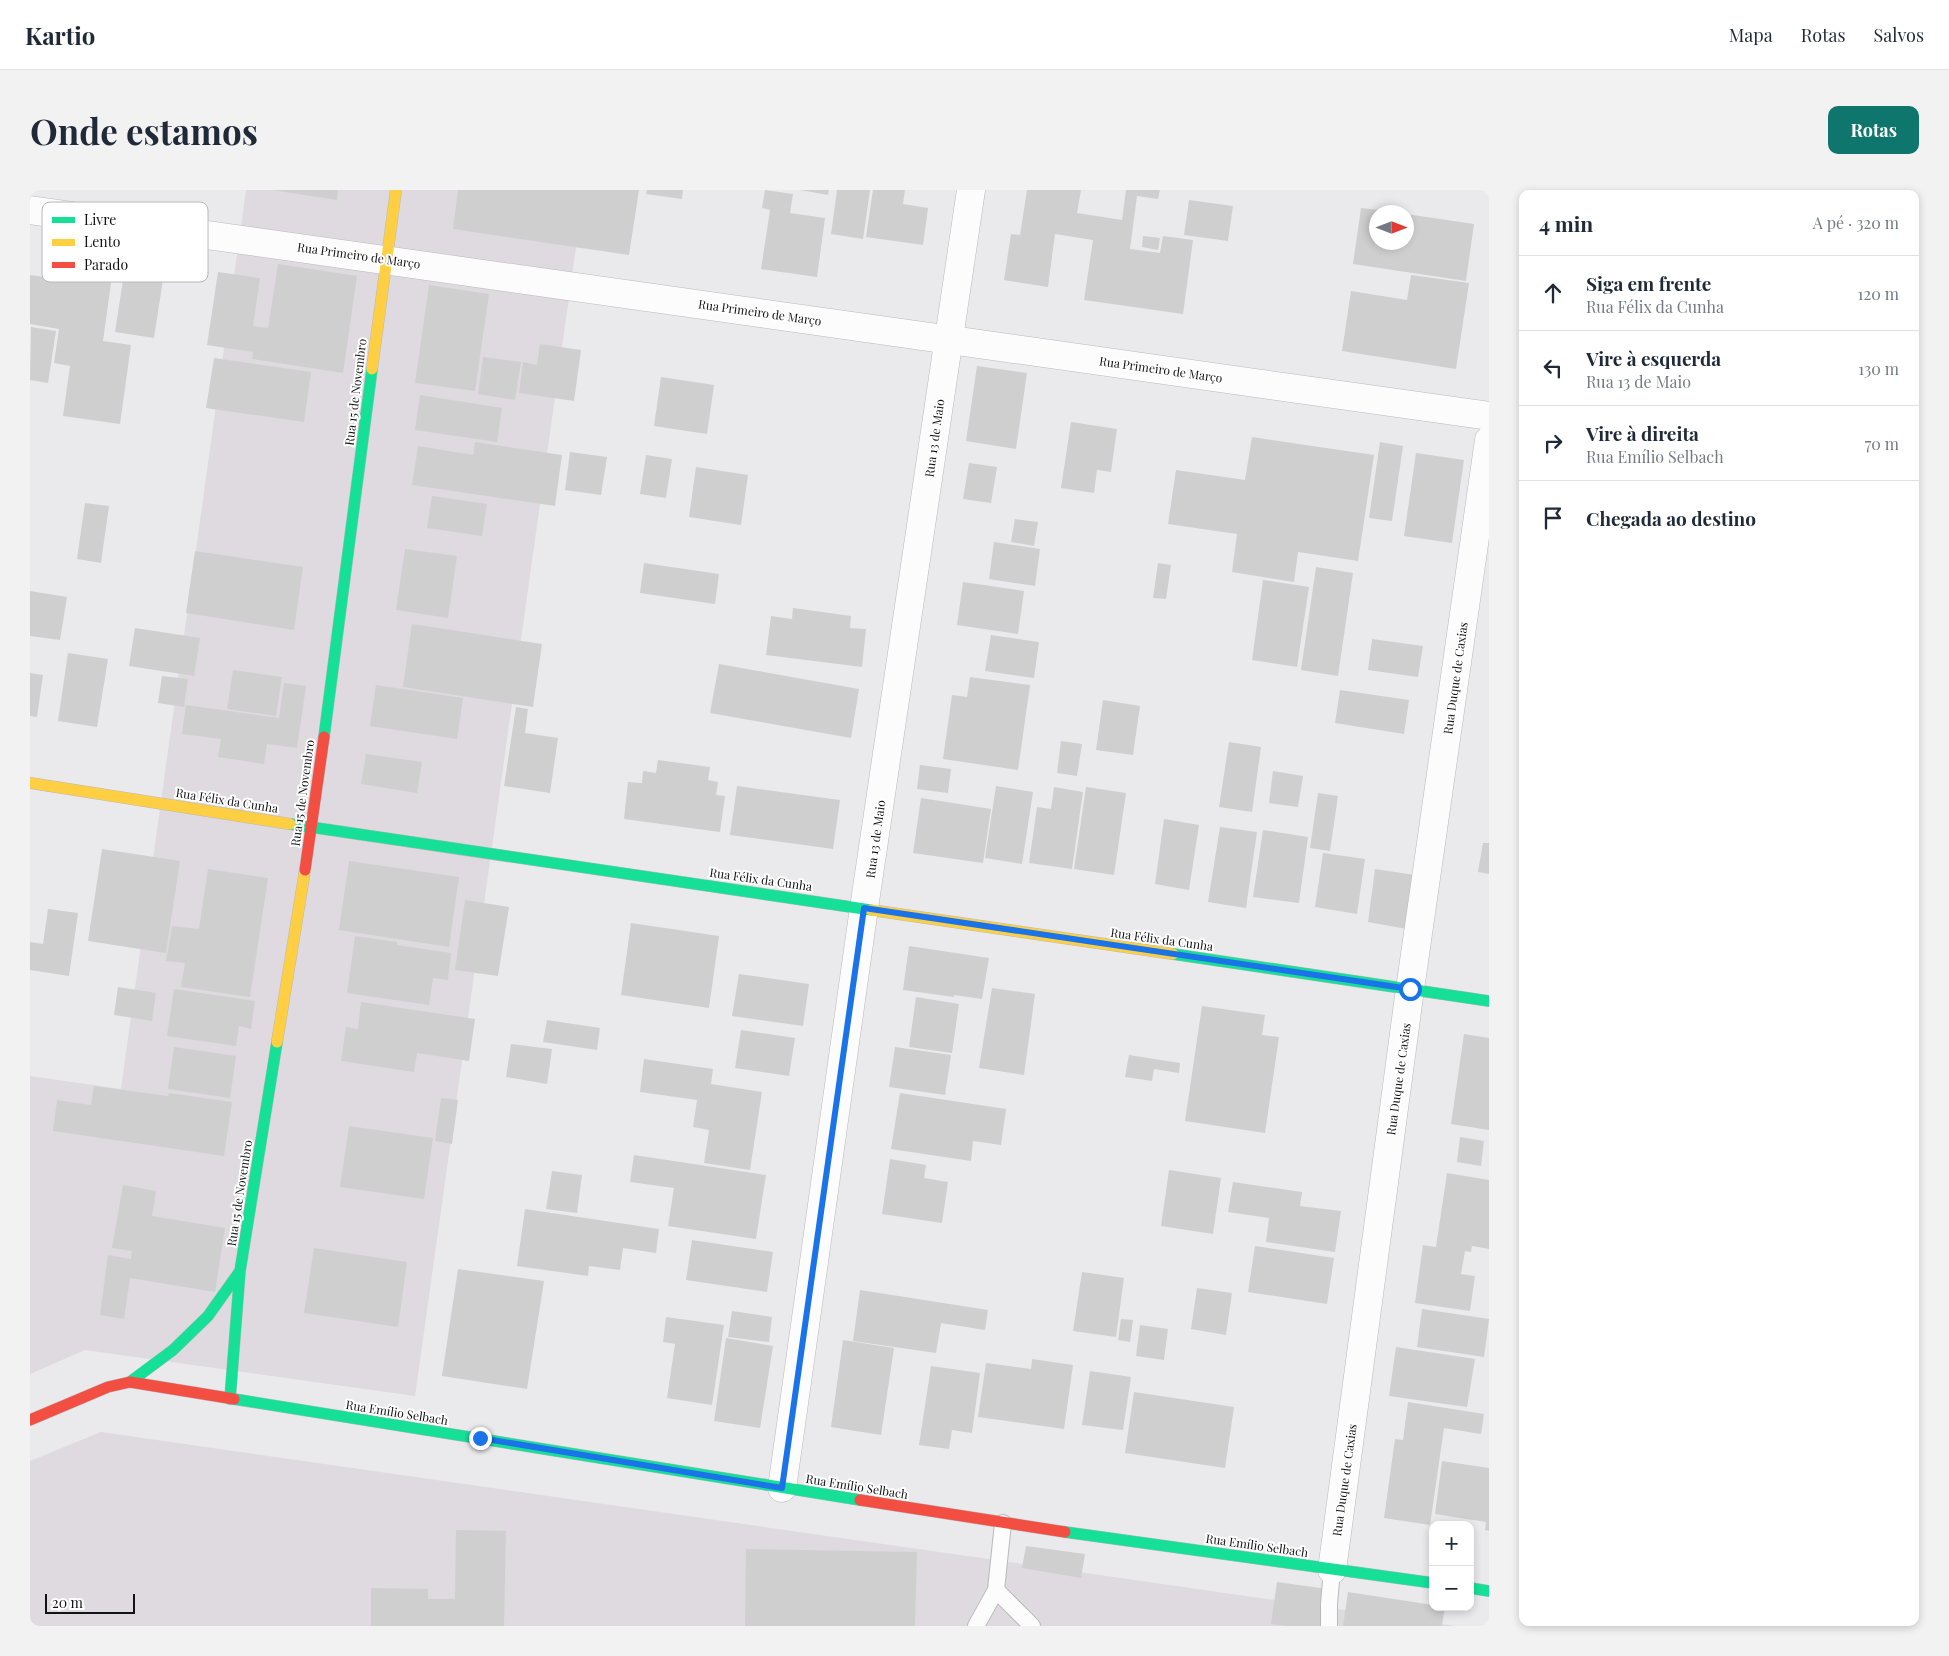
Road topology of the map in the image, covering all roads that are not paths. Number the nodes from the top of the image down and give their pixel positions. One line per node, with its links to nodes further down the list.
1 (396, 190): 4 (main road, Rua 15 de Novembro)
2 (971, 190): 5 (street, Rua 13 de Maio)
3 (208, 234): 4 (street, Rua Primeiro de Março)
4 (386, 259): 5 (street, Rua Primeiro de Março); 9 (main road, Rua 15 de Novembro)
5 (949, 339): 6 (street, Rua Primeiro de Março); 10 (street, Rua 13 de Maio)
6 (1489, 416)
7 (1489, 440): 11 (street, Rua Duque de Caxias)
8 (30, 783): 9 (main road, Rua Félix da Cunha)
9 (312, 827): 10 (main road, Rua Félix da Cunha); 13 (main road, Rua 15 de Novembro)
10 (864, 908): 11 (main road, Rua Félix da Cunha); 17 (street, Rua 13 de Maio)
11 (1410, 989): 12 (main road, Rua Félix da Cunha); 19 (street, Rua Duque de Caxias)
12 (1489, 1001)
13 (240, 1271): 14 (main road); 15 (main road, Rua 15 de Novembro)
14 (130, 1382): 15 (main road, Rua Emílio Selbach); 16 (main road)
15 (230, 1399): 17 (main road, Rua Emílio Selbach)
16 (30, 1420)
17 (782, 1488): 18 (main road, Rua Emílio Selbach)
18 (1003, 1523): 19 (main road, Rua Emílio Selbach); 22 (lane)
19 (1332, 1570): 20 (main road, Rua Emílio Selbach); 26 (lane)
20 (1429, 1582)
21 (1474, 1589): 23 (main road)
22 (996, 1590): 24 (lane); 25 (lane)
23 (1489, 1591)
24 (976, 1626)
25 (1032, 1626)
26 (1330, 1626)

